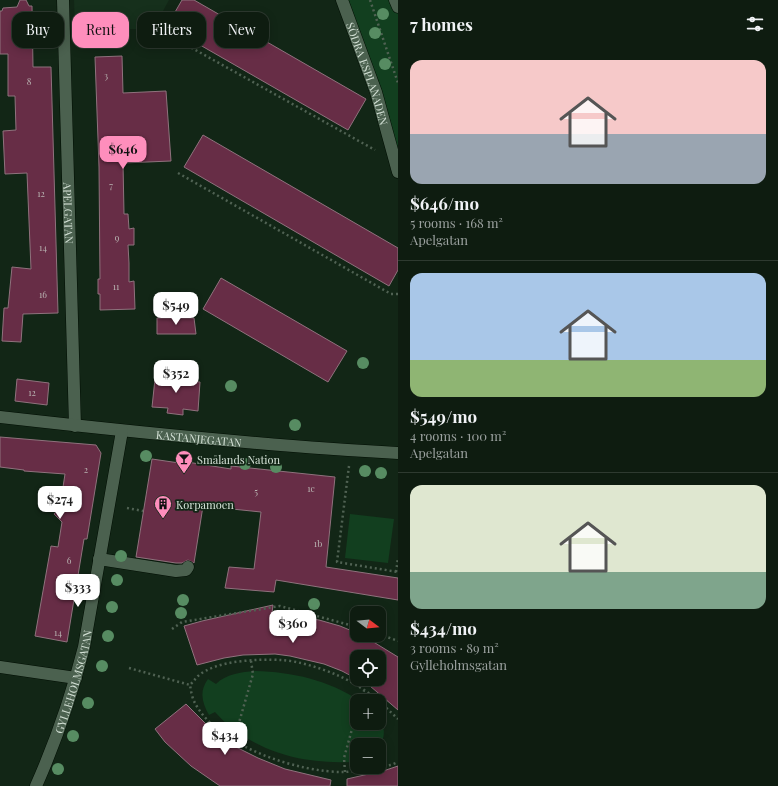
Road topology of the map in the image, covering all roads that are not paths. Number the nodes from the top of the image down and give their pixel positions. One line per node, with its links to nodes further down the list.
1 (63, 0): 7 (street, APELGATAN)
2 (342, 0): 5 (street, SÖDRA ESPLANADEN)
3 (396, 0): 4 (street)
4 (398, 7)
5 (396, 166)
6 (0, 417): 7 (street, KASTANJEGATAN)
7 (75, 426): 8 (street, KASTANJEGATAN)
8 (122, 431): 9 (street, KASTANJEGATAN); 10 (street, GYLLEHOLMSGATAN)
9 (398, 453)
10 (99, 559): 11 (street); 13 (street, GYLLEHOLMSGATAN)
11 (188, 567)
12 (0, 667): 13 (street)
13 (76, 678): 14 (street, GYLLEHOLMSGATAN)
14 (36, 786)

